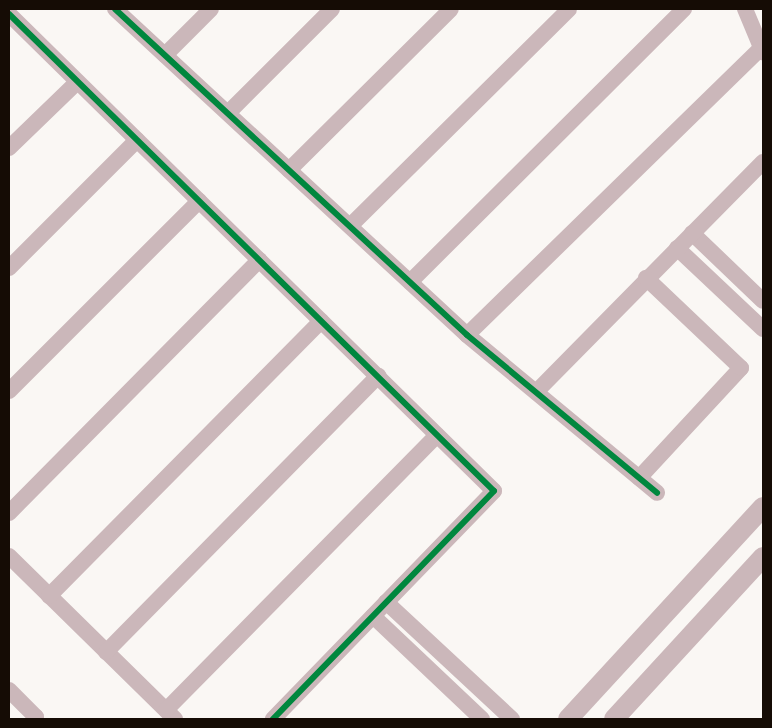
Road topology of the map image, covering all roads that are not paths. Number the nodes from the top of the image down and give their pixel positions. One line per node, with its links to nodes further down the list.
1 (115, 9): 10 (street)
2 (211, 9): 10 (street)
3 (332, 9): 12 (street)
4 (451, 9): 16 (street)
5 (569, 9): 18 (street)
6 (684, 9): 25 (street)
7 (745, 9): 9 (street)
8 (11, 19): 11 (street)
9 (762, 50): 30 (street)
10 (165, 55): 12 (street)
11 (78, 82): 13 (street); 14 (street)
12 (228, 113): 16 (street)
13 (137, 140): 17 (street); 22 (street)
14 (9, 148)
15 (763, 162): 19 (street)
16 (289, 170): 18 (street)
17 (199, 201): 21 (street); 32 (street)
18 (350, 226): 25 (street)
19 (692, 233): 20 (street); 23 (street)
20 (677, 248): 24 (street); 26 (street)
21 (259, 260): 28 (street); 38 (street)
22 (9, 268)
23 (738, 277): 26 (street); 27 (street)
24 (646, 278): 33 (street); 35 (street)
25 (410, 282): 30 (street)
26 (724, 292): 29 (street)
27 (763, 302)
28 (321, 321): 31 (street); 41 (street)
29 (763, 329)
30 (467, 335): 33 (street)
31 (378, 376): 34 (street); 44 (street)
32 (9, 391)
33 (536, 392): 35 (street)
34 (437, 435): 42 (street); 47 (street)
35 (639, 478): 36 (street)
36 (656, 493)
37 (763, 507): 52 (street)
38 (9, 513)
39 (9, 556): 41 (street)
40 (763, 557): 53 (street)
41 (49, 596): 44 (street)
42 (386, 602): 43 (street); 46 (street)
43 (372, 616): 48 (street); 50 (street)
44 (106, 652): 47 (street)
45 (9, 690): 49 (street)
46 (494, 703): 48 (street); 51 (street)
47 (170, 715)
48 (481, 718)
49 (34, 719)
50 (272, 719)
51 (512, 719)
52 (568, 719)
53 (614, 719)

